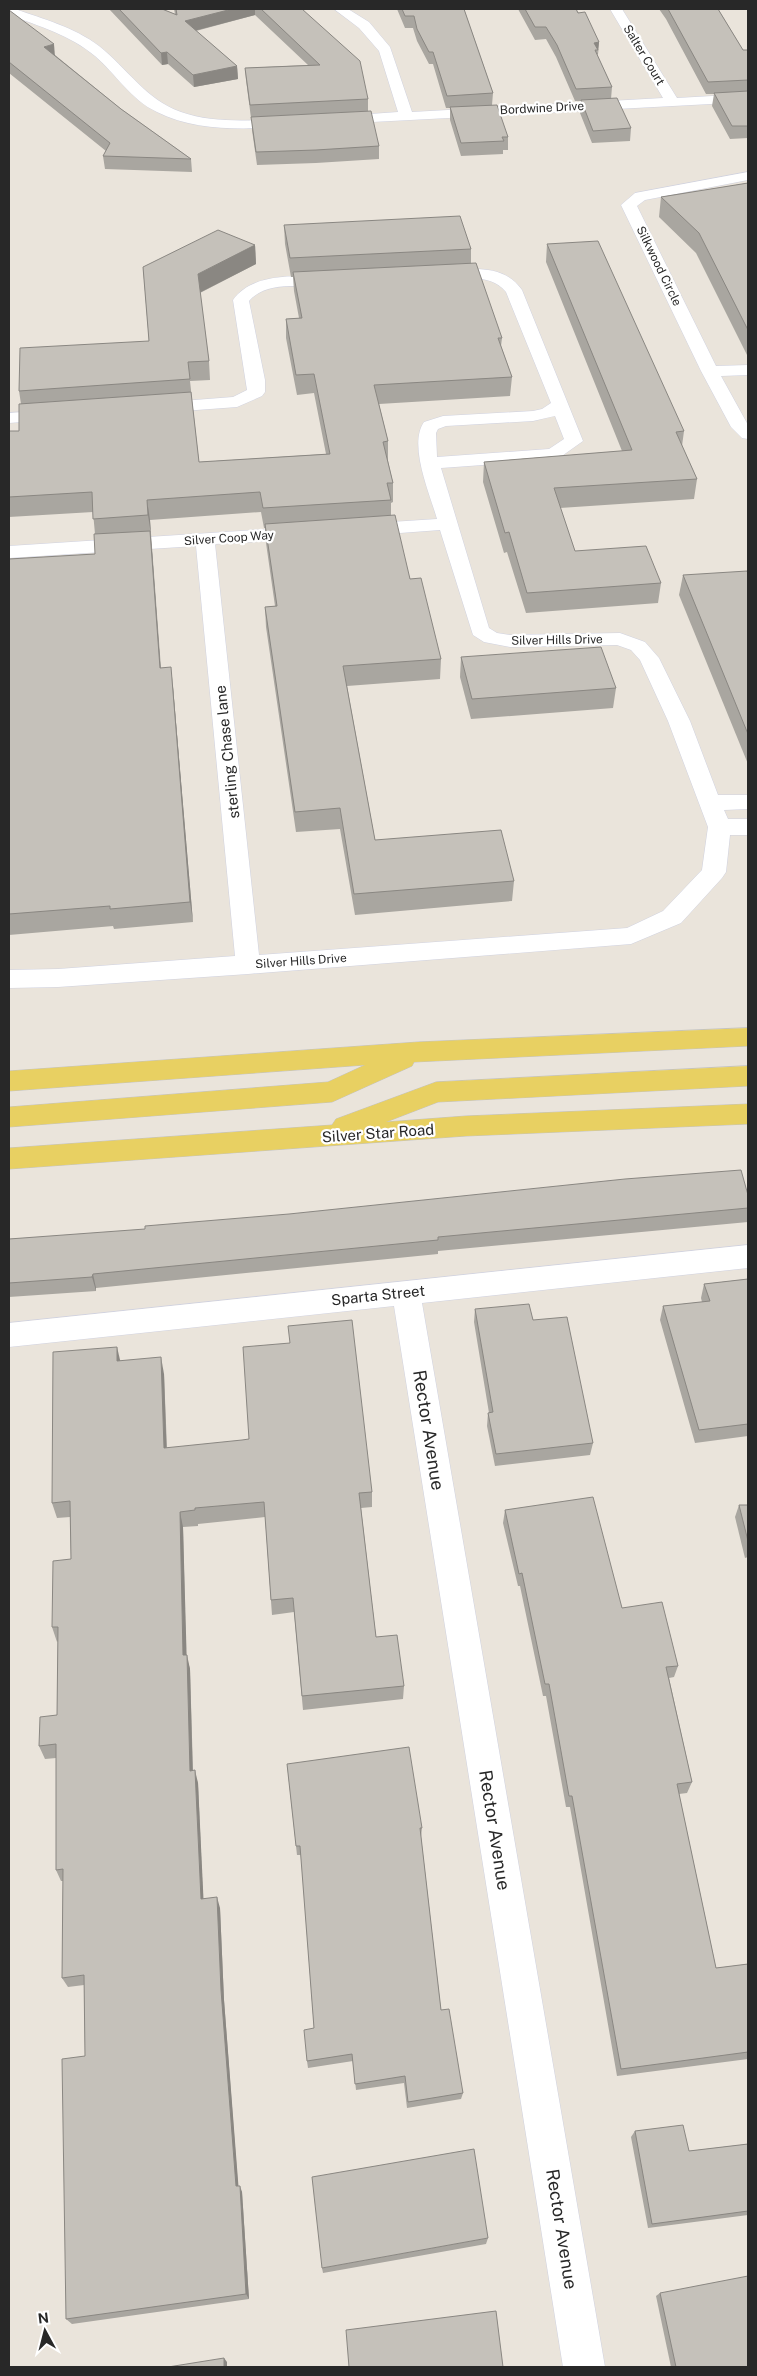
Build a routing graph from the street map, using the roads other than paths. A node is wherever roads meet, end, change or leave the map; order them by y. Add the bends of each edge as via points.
1 (340, 9) edge
2 (616, 9) edge
3 (9, 11) edge
4 (748, 98) edge
5 (672, 102) junction
6 (406, 116) junction
7 (748, 176) edge
8 (430, 277) edge
9 (351, 280) edge
10 (748, 370) edge
11 (710, 371) junction
12 (560, 405) junction
13 (138, 409) edge
14 (68, 414) edge
15 (9, 418) edge
16 (748, 434) edge
17 (430, 463) junction
18 (449, 524) junction
19 (342, 531) edge
20 (322, 532) edge
21 (205, 540) junction
22 (9, 552) edge
23 (748, 802) edge
24 (710, 803) junction
25 (718, 827) junction
26 (748, 827) edge
27 (248, 965) junction
28 (9, 979) edge
29 (748, 1037) edge
30 (418, 1052) junction
31 (748, 1076) edge
32 (9, 1081) edge
33 (748, 1114) edge
34 (9, 1117) edge
35 (318, 1137) junction
36 (9, 1159) edge
37 (748, 1256) edge
38 (406, 1292) junction
39 (9, 1335) edge
40 (584, 2367) edge

1 - 6 street via 364,25 385,50
2 - 5 street, Salter Court
3 - 6 street, Bordwine Drive via 84,41 146,100 206,123 256,124
4 - 5 street, Bordwine Drive
5 - 6 street, Bordwine Drive
7 - 11 street, Silkwood Circle via 640,196 630,205
8 - 12 street via 489,274 506,279 514,290
9 - 13 street via 268,285 254,288 244,295 241,300 256,392 237,402
10 - 11 street
11 - 16 street, Silkwood Circle via 740,427
12 - 17 street, Silver Hills Drive via 548,413 533,416 443,421 430,426 427,440
12 - 17 street via 574,441 553,454
14 - 15 street
17 - 18 street, Silver Hills Drive
18 - 19 street
18 - 24 street, Silver Hills Drive via 480,631 491,638 510,642 620,639 638,646 649,658 679,720
20 - 21 street, Silver Coop Way
21 - 22 street, Silver Coop Way
21 - 27 street, sterling Chase lane
23 - 24 street
24 - 25 street, Silver Hills Drive
25 - 26 street
25 - 27 street, Silver Hills Drive via 714,872 672,917 630,936
27 - 28 street, Silver Hills Drive
29 - 30 main road
30 - 32 main road
30 - 34 main road via 332,1092
31 - 35 main road via 436,1092
33 - 35 main road, Silver Star Road via 466,1126
35 - 36 main road, Silver Star Road
37 - 38 street, Sparta Street
38 - 39 street, Sparta Street
38 - 40 street, Rector Avenue

